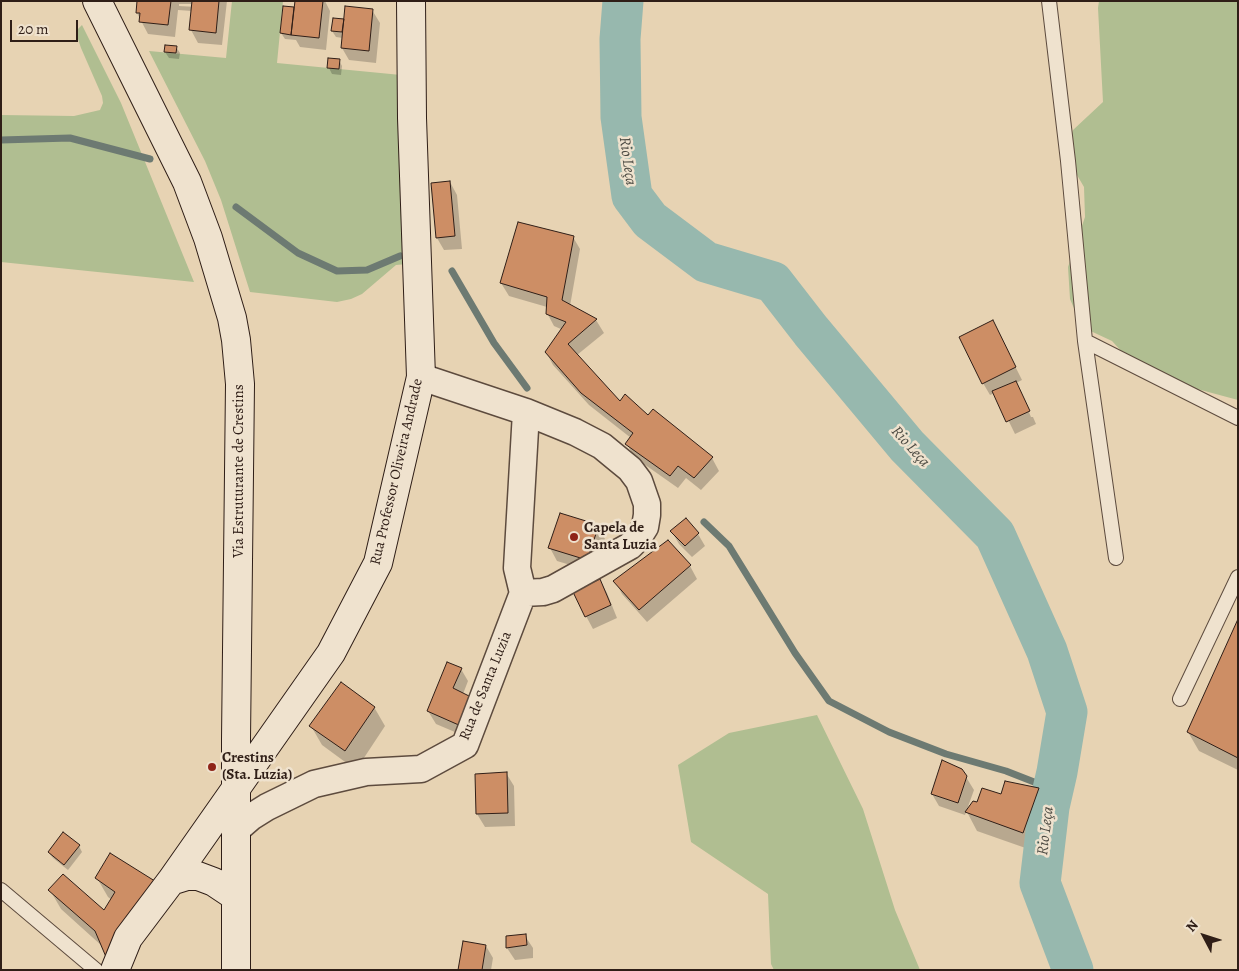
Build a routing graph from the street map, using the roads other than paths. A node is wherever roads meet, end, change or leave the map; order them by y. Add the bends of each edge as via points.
1 (97, 1) edge
2 (411, 1) edge
3 (1049, 1) edge
4 (1085, 341) junction
5 (421, 377) junction
6 (526, 412) junction
7 (1238, 418) edge
8 (1116, 558) dead end
9 (1238, 577) edge
10 (523, 593) junction
11 (1180, 699) dead end
12 (236, 789) junction
13 (236, 830) junction
14 (171, 881) junction
15 (1, 890) edge
16 (235, 896) junction
17 (96, 970) edge
18 (115, 970) edge
19 (236, 970) edge

1 - 12 street, Via Estruturante de Crestins via 187,182 211,247 236,340 240,372
2 - 5 street, Rua Professor Oliveira Andrade
3 - 4 lane
4 - 7 lane
4 - 8 lane
5 - 6 street
5 - 12 street, Rua Professor Oliveira Andrade via 378,563 331,654
6 - 10 street via 517,568
6 - 10 street via 602,446 630,469 639,481 648,504 645,527 630,546 554,589
9 - 11 lane
10 - 13 street, Rua de Santa Luzia via 465,745 420,769 366,772 314,784 266,807
12 - 13 street, Via Estruturante de Crestins
12 - 14 street, Rua Professor Oliveira Andrade
13 - 14 street, Rua Professor Oliveira Andrade
13 - 16 street, Via Estruturante de Crestins
14 - 16 street via 198,876
14 - 18 street, Rua Professor Oliveira Andrade via 128,938
15 - 17 lane
16 - 19 street, Via Estruturante de Crestins

